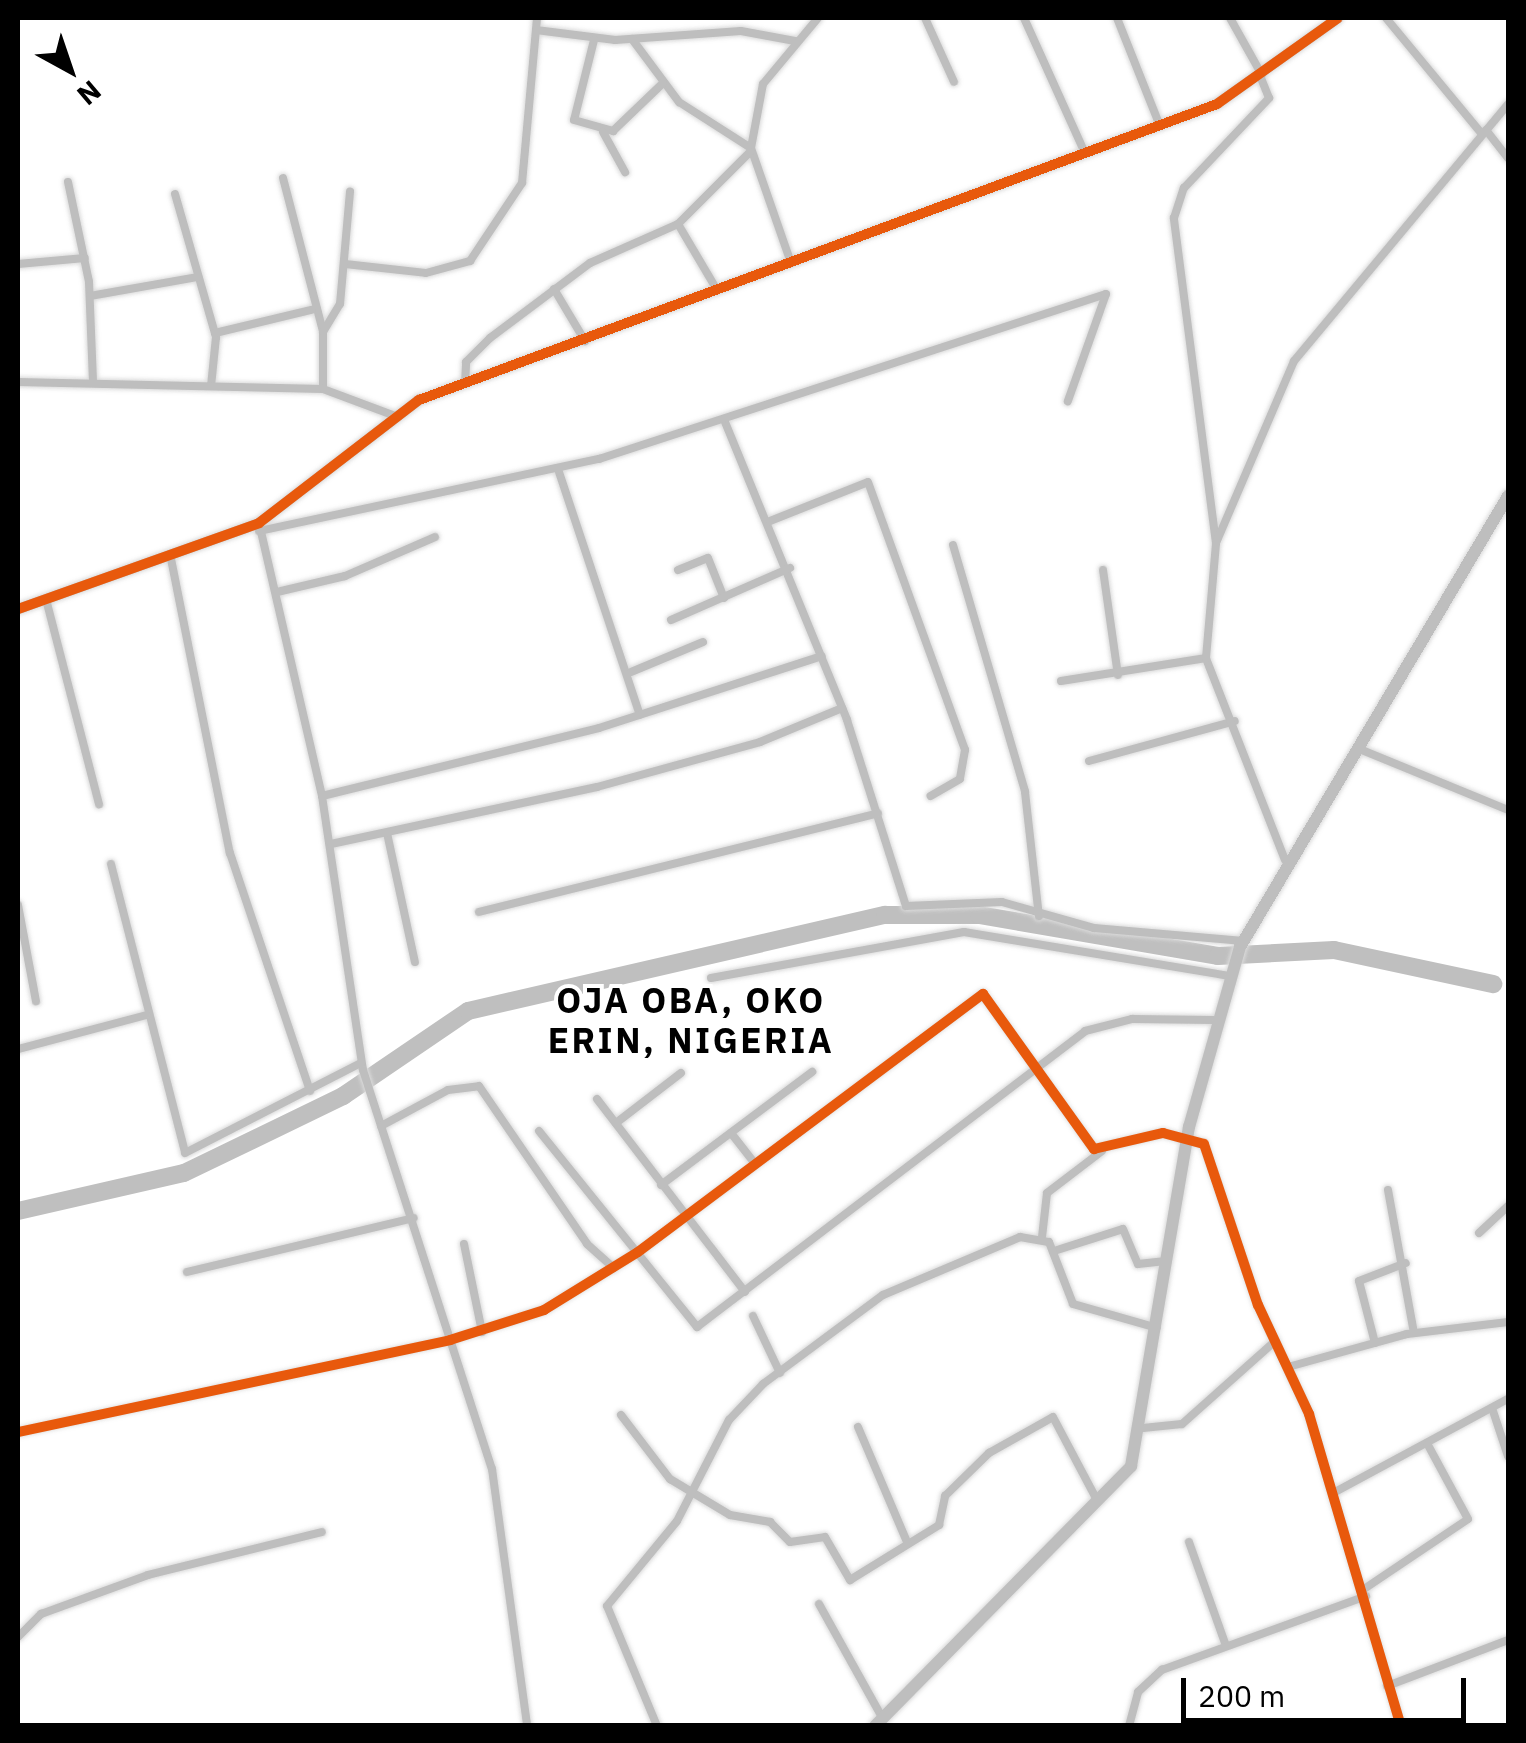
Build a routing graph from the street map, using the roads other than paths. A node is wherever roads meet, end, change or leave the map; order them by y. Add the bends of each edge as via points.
1 (537, 18) edge
2 (818, 18) edge
3 (925, 18) edge
4 (1024, 18) edge
5 (1117, 18) edge
6 (1230, 18) edge
7 (1338, 18) edge
8 (1386, 18) edge
9 (536, 30) junction
10 (632, 39) junction
11 (594, 40) junction
12 (795, 41) junction
13 (1262, 78) junction
14 (954, 82) dead end
15 (663, 84) junction
16 (1508, 104) edge
17 (1160, 126) junction
18 (603, 132) junction
19 (1484, 132) junction
20 (750, 150) junction
21 (1084, 151) junction
22 (1508, 158) edge
23 (625, 172) dead end
24 (283, 178) dead end
25 (68, 182) dead end
26 (350, 191) dead end
27 (175, 194) dead end
28 (678, 224) junction
29 (85, 258) junction
30 (791, 262) junction
31 (18, 264) edge
32 (345, 264) junction
33 (198, 277) junction
34 (554, 289) junction
35 (717, 290) junction
36 (90, 296) junction
37 (311, 310) junction
38 (323, 332) junction
39 (215, 333) junction
40 (585, 341) junction
41 (18, 382) edge
42 (92, 382) junction
43 (465, 384) junction
44 (211, 386) junction
45 (324, 389) junction
46 (1068, 401) dead end
47 (393, 415) junction
48 (724, 422) junction
49 (558, 469) junction
50 (1508, 496) edge
51 (770, 521) junction
52 (259, 527) junction
53 (435, 537) dead end
54 (1216, 543) junction
55 (953, 545) dead end
56 (171, 560) junction
57 (790, 568) junction
58 (678, 570) dead end
59 (1102, 570) dead end
60 (277, 592) junction
61 (724, 598) junction
62 (48, 602) junction
63 (18, 610) edge
64 (672, 620) dead end
65 (704, 642) dead end
66 (822, 656) junction
67 (1206, 658) junction
68 (631, 672) junction
69 (1118, 674) junction
70 (1061, 681) dead end
71 (842, 708) junction
72 (640, 714) junction
73 (1235, 721) junction
74 (1352, 746) junction
75 (1090, 762) dead end
76 (322, 796) junction
77 (931, 796) dead end
78 (99, 804) dead end
79 (1508, 810) edge
80 (878, 813) junction
81 (387, 833) junction
82 (331, 844) junction
83 (1285, 860) junction
84 (111, 864) dead end
85 (18, 905) edge
86 (479, 912) dead end
87 (1039, 916) junction
88 (1241, 944) junction
89 (415, 962) dead end
90 (1229, 976) junction
91 (712, 978) dead end
92 (36, 1001) dead end
93 (148, 1015) junction
94 (1214, 1020) junction
95 (18, 1048) edge
96 (362, 1066) junction
97 (1038, 1067) junction
98 (812, 1072) dead end
99 (680, 1073) dead end
100 (310, 1091) junction
101 (597, 1099) dead end
102 (616, 1123) junction
103 (382, 1126) junction
104 (539, 1131) dead end
105 (731, 1133) junction
106 (1187, 1139) junction
107 (1102, 1151) junction
108 (752, 1160) junction
109 (661, 1185) junction
110 (1388, 1190) dead end
111 (1508, 1206) edge
112 (684, 1216) junction
113 (414, 1218) junction
114 (1480, 1233) dead end
115 (1042, 1236) junction
116 (464, 1244) dead end
117 (1054, 1251) junction
118 (638, 1252) junction
119 (1166, 1262) junction
120 (1406, 1263) junction
121 (614, 1268) junction
122 (187, 1272) dead end
123 (745, 1292) junction
124 (753, 1316) dead end
125 (1508, 1322) edge
126 (1157, 1328) junction
127 (482, 1332) junction
128 (1414, 1333) junction
129 (450, 1340) junction
130 (1275, 1341) junction
131 (1375, 1343) junction
132 (1288, 1367) junction
133 (780, 1373) junction
134 (1508, 1399) edge
135 (1492, 1408) junction
136 (622, 1415) dead end
137 (858, 1427) dead end
138 (1144, 1428) junction
139 (18, 1432) edge
140 (1428, 1444) junction
141 (1508, 1456) edge
142 (690, 1492) junction
143 (1335, 1492) junction
144 (1098, 1504) junction
145 (322, 1532) dead end
146 (1189, 1542) dead end
147 (908, 1544) junction
148 (1364, 1592) junction
149 (819, 1604) dead end
150 (18, 1637) edge
151 (1508, 1640) edge
152 (1226, 1646) junction
153 (1388, 1686) junction
154 (878, 1722) edge
155 (1400, 1724) edge
156 (526, 1726) edge
157 (657, 1726) edge
158 (1129, 1726) edge
159 (1388, 1726) edge

1 - 9 street
2 - 12 street
3 - 14 street
4 - 21 street
5 - 17 street
6 - 13 street
7 - 13 street
8 - 19 street
9 - 11 street
9 - 32 street via 520,192 470,261 426,273
10 - 11 street
10 - 12 street via 680,30
10 - 15 street
11 - 18 street via 574,120
12 - 20 street via 758,96 763,117
13 - 17 street
13 - 54 street via 1269,98 1184,188 1174,218
15 - 18 street via 640,112
15 - 20 street
16 - 19 street
17 - 21 street
18 - 23 street
19 - 22 street
19 - 54 street via 1294,361
20 - 28 street
20 - 30 street
21 - 30 street
24 - 37 street
25 - 29 street
26 - 32 street
27 - 33 street
28 - 34 street via 614,249
28 - 35 street
29 - 31 street
29 - 36 street
30 - 35 street
32 - 38 street
33 - 36 street
33 - 39 street
34 - 40 street
34 - 43 street via 471,356
35 - 40 street
36 - 42 street
37 - 38 street
37 - 39 street
38 - 45 street
39 - 44 street
40 - 43 street
41 - 42 street
42 - 44 street
43 - 47 street
44 - 45 street
45 - 47 street
46 - 48 street via 1106,294
47 - 52 street via 317,487
48 - 49 street
48 - 51 street
49 - 52 street
49 - 68 street
50 - 74 main road
51 - 57 street
51 - 77 street via 868,482 965,750 960,779
52 - 56 street
52 - 60 street
53 - 60 street via 346,576
54 - 67 street
55 - 87 street via 1025,792
56 - 62 street
56 - 100 street via 230,853
57 - 61 street
57 - 66 street
58 - 61 street via 708,558
59 - 69 street
60 - 76 street
61 - 64 street
62 - 63 street
62 - 78 street
65 - 68 street
66 - 71 street
66 - 72 street
67 - 69 street
67 - 73 street
68 - 72 street
69 - 70 street
71 - 80 street
71 - 81 street via 742,748
72 - 76 street
73 - 75 street
73 - 83 street
74 - 79 street
74 - 83 main road
76 - 82 street
80 - 86 street
80 - 87 street via 891,880 906,906 1002,902
81 - 82 street
81 - 89 street
82 - 96 street
83 - 88 main road
84 - 93 street
85 - 92 street
87 - 88 street
88 - 90 main road
90 - 91 street via 964,932
90 - 94 main road
93 - 95 street
93 - 100 street via 185,1153
94 - 97 street via 1100,1027
94 - 106 main road
96 - 100 street
96 - 103 street
97 - 107 street
97 - 108 street via 983,994 975,995
97 - 123 street
98 - 105 street
99 - 102 street
101 - 102 street
102 - 109 street
103 - 113 street
103 - 121 street via 448,1090 479,1086 587,1244
104 - 118 street
105 - 108 street
105 - 109 street
106 - 107 street via 1162,1133
106 - 119 main road
106 - 130 street via 1204,1144 1215,1169
107 - 115 street via 1047,1193
108 - 112 street
109 - 112 street
110 - 120 street
111 - 114 street
112 - 118 street
112 - 123 street
113 - 122 street
113 - 129 street
115 - 117 street
115 - 133 street via 883,1295
116 - 127 street
117 - 119 street via 1123,1229 1138,1264
117 - 126 street via 1073,1304
118 - 121 street
118 - 123 street via 697,1327
119 - 126 main road
120 - 128 street
120 - 131 street via 1359,1281
121 - 127 street
124 - 133 street
125 - 128 street
126 - 138 main road
127 - 129 street
128 - 131 street
129 - 139 street
129 - 156 street via 492,1469
130 - 132 street
130 - 138 street via 1182,1424
131 - 132 street
132 - 143 street
133 - 142 street via 744,1400
134 - 135 street
135 - 140 street
135 - 141 street
136 - 142 street via 652,1462
137 - 147 street
138 - 144 main road via 1132,1466
140 - 143 street
140 - 148 street via 1468,1519
142 - 147 street via 730,1516 770,1522 790,1542 825,1537 850,1580
142 - 157 street via 607,1606
143 - 148 street
144 - 147 street via 1054,1417 988,1453 945,1496 940,1526
144 - 154 main road
145 - 150 street via 148,1574 41,1614
146 - 152 street
148 - 152 street
148 - 153 street
149 - 154 street
151 - 153 street
152 - 158 street via 1149,1680
153 - 155 street
155 - 159 street

